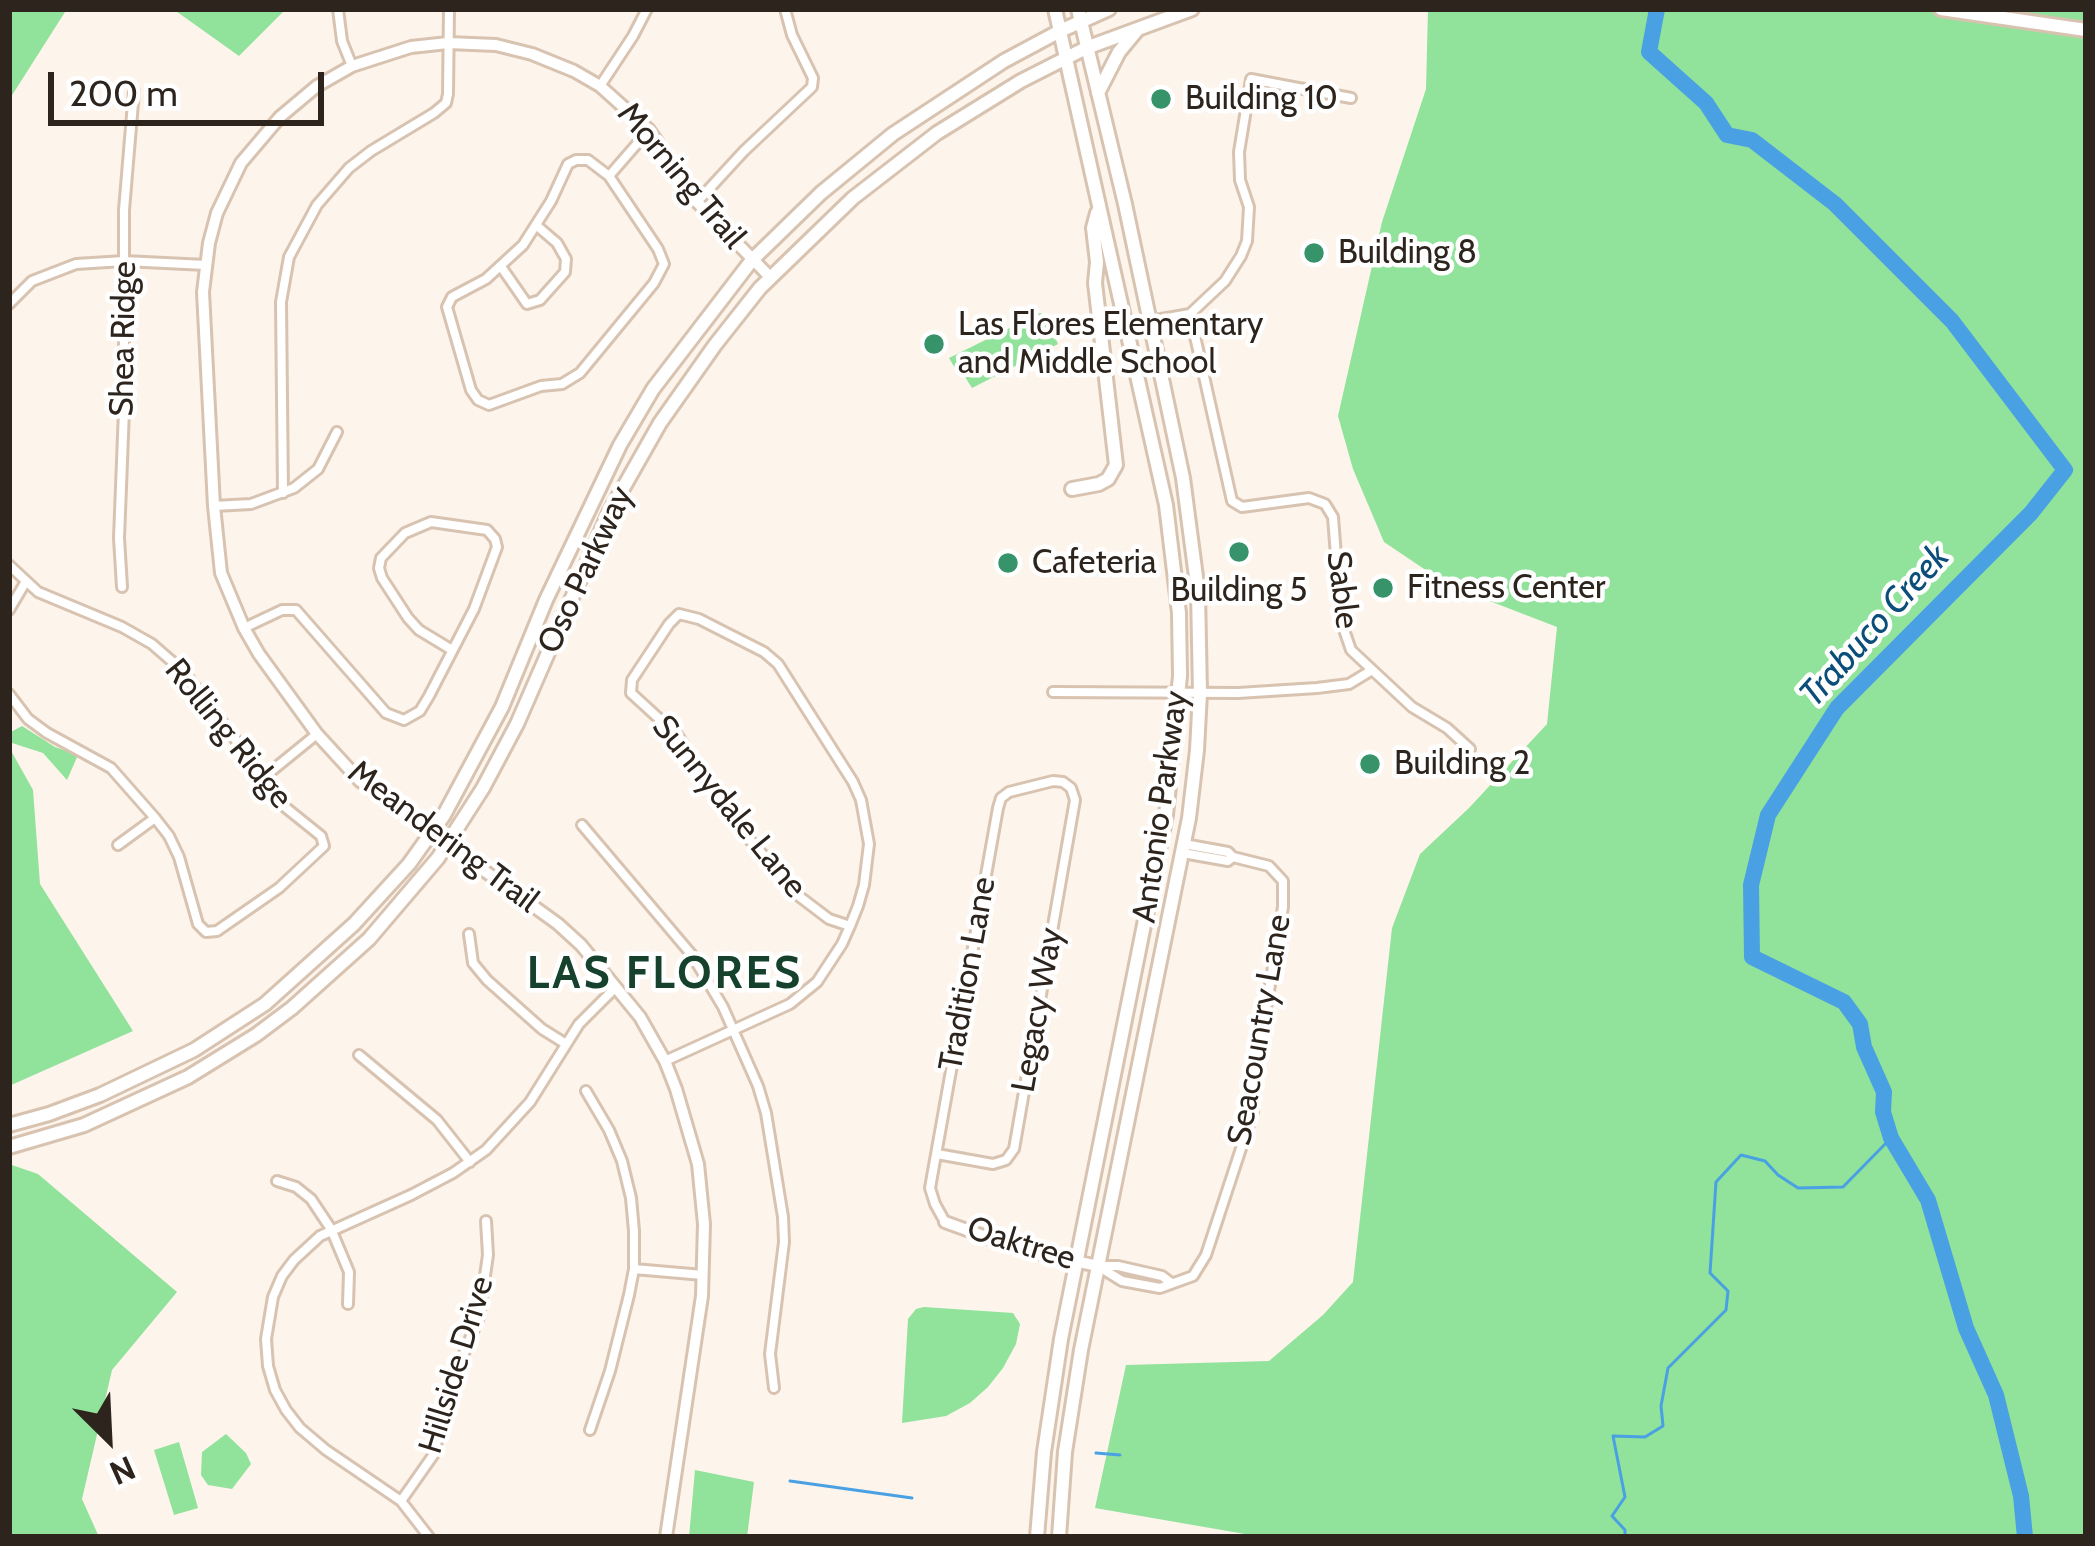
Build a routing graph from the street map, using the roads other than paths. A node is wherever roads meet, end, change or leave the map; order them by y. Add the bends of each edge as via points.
1 (338, 9) edge
2 (449, 9) edge
3 (647, 9) edge
4 (785, 9) edge
5 (1054, 9) edge
6 (1109, 9) edge
7 (1192, 9) edge
8 (1941, 9) edge
9 (1079, 15) edge
10 (1139, 26) junction
11 (2086, 30) edge
12 (1060, 31) junction
13 (448, 43) junction
14 (1086, 48) junction
15 (1064, 59) junction
16 (352, 66) junction
17 (600, 86) junction
18 (134, 91) dead end
19 (1098, 94) junction
20 (1352, 98) dead end
21 (650, 130) junction
22 (609, 176) junction
23 (697, 202) junction
24 (1099, 206) junction
25 (536, 225) junction
26 (752, 260) junction
27 (124, 261) junction
28 (206, 265) junction
29 (502, 267) junction
30 (770, 277) junction
31 (9, 304) edge
32 (1190, 314) junction
33 (1150, 321) junction
34 (337, 432) dead end
35 (1072, 489) dead end
36 (283, 493) junction
37 (214, 506) junction
38 (9, 565) edge
39 (26, 583) junction
40 (122, 587) dead end
41 (9, 610) edge
42 (244, 628) junction
43 (452, 650) junction
44 (1372, 670) junction
45 (1053, 692) dead end
46 (1180, 693) junction
47 (1200, 693) junction
48 (9, 694) edge
49 (317, 734) junction
50 (1470, 749) dead end
51 (264, 777) junction
52 (1071, 788) joint
53 (154, 818) junction
54 (582, 825) dead end
55 (432, 834) junction
56 (447, 844) junction
57 (118, 845) dead end
58 (1183, 849) junction
59 (850, 926) junction
60 (469, 934) dead end
61 (616, 986) junction
62 (734, 1030) junction
63 (566, 1044) junction
64 (359, 1055) dead end
65 (665, 1061) junction
66 (586, 1091) dead end
67 (9, 1125) edge
68 (9, 1147) edge
69 (937, 1154) junction
70 (470, 1162) junction
71 (277, 1181) dead end
72 (486, 1220) dead end
73 (945, 1222) joint
74 (331, 1229) junction
75 (1076, 1263) junction
76 (1099, 1266) junction
77 (634, 1269) junction
78 (703, 1275) junction
79 (348, 1304) dead end
80 (774, 1388) dead end
81 (590, 1430) dead end
82 (401, 1501) junction
83 (430, 1537) edge
84 (666, 1537) edge
85 (1037, 1537) edge
86 (1059, 1537) edge

1 - 16 street
2 - 13 street
3 - 17 street
4 - 23 street via 812,87
5 - 12 main road, Antonio Parkway
6 - 9 main road, Oso Parkway
7 - 10 main road, Oso Parkway
8 - 11 main road
9 - 12 main road, Oso Parkway
9 - 14 main road, Antonio Parkway
10 - 14 main road, Oso Parkway
10 - 19 main road
12 - 15 main road, Antonio Parkway
12 - 26 main road, Oso Parkway via 893,134
13 - 16 street, Morning Trail
13 - 17 street, Morning Trail via 532,54
13 - 36 street via 446,103 350,168 317,205 290,257 281,302
14 - 15 main road, Oso Parkway
14 - 19 main road, Antonio Parkway
15 - 24 main road, Antonio Parkway
15 - 30 main road, Oso Parkway via 898,160
16 - 28 street, Morning Trail via 298,100 241,163 217,212
17 - 21 street, Morning Trail
18 - 27 street, Shea Ridge
19 - 33 main road, Antonio Parkway
20 - 32 street via 1252,79 1239,152 1246,241 1225,281
21 - 22 street
21 - 23 street, Morning Trail
22 - 25 street via 588,160 568,164
22 - 29 street via 658,249 664,264 654,284 580,373 489,405 471,390 446,307
23 - 26 street, Morning Trail
24 - 35 main road via 1095,283 1116,465 1099,484
24 - 46 main road, Antonio Parkway via 1166,506
25 - 29 street
25 - 29 street via 557,243 565,272 527,304
26 - 30 street, Morning Trail
26 - 55 main road, Oso Parkway via 664,373 620,445 502,707
27 - 28 street
27 - 31 street via 56,270
27 - 40 street, Shea Ridge
28 - 37 street, Meandering Trail
30 - 56 main road, Oso Parkway via 634,468 517,724
32 - 33 street
32 - 44 street, Sable via 1232,501 1242,507 1309,498 1330,510 1343,635
33 - 47 main road, Antonio Parkway via 1192,534
34 - 36 street via 317,469
36 - 37 street
37 - 42 street, Meandering Trail via 220,573
38 - 39 street, Rolling Ridge
39 - 41 street
39 - 51 street, Rolling Ridge via 152,644 182,670
42 - 43 street via 296,610 386,713 404,720 420,711
42 - 49 street, Meandering Trail
43 - 43 street via 408,618 379,568 405,533 431,522 487,530 497,547
44 - 47 street, Sable via 1349,684
44 - 50 street, Sable
45 - 46 street, Sable
46 - 47 street, Sable
46 - 75 main road, Antonio Parkway via 1166,815
47 - 58 main road, Antonio Parkway
48 - 53 street via 47,733 111,768
49 - 51 street
49 - 55 street, Meandering Trail via 360,781
51 - 53 street, Rolling Ridge via 323,846 218,931 199,924 179,857
52 - 69 street, Tradition Lane via 1053,781 1001,798
52 - 69 street, Legacy Way via 1014,1149 993,1164
53 - 57 street
54 - 62 street via 692,955
55 - 56 street, Meandering Trail
55 - 67 main road, Oso Parkway via 330,948 265,1004 100,1095
56 - 61 street, Meandering Trail via 558,924
56 - 68 main road, Oso Parkway via 369,939 256,1035 117,1111
58 - 76 main road, Antonio Parkway
58 - 76 street, Seacountry Lane via 1269,866 1283,881 1253,1112 1193,1276 1160,1288
59 - 59 street, Sunnydale Lane via 800,897 735,823 678,736 631,693 632,680 680,614 778,664 853,782 869,844
59 - 62 street via 809,990
60 - 63 street via 473,962 487,980
61 - 63 street
61 - 65 street, Meandering Trail
62 - 65 street
62 - 80 street via 766,1113 783,1217
63 - 70 street via 530,1102
64 - 70 street via 436,1120
65 - 78 street, Meandering Trail via 698,1164
66 - 77 street via 622,1161
69 - 73 street, Tradition Lane via 930,1188
70 - 74 street
71 - 74 street via 311,1199
72 - 82 street, Hillside Drive via 479,1316 434,1454
73 - 75 street, Oaktree
74 - 79 street via 349,1272
74 - 82 street via 282,1276 266,1340 274,1390 300,1428
75 - 76 street, Oaktree
75 - 85 main road, Antonio Parkway
76 - 86 main road, Antonio Parkway
77 - 78 street
77 - 81 street
78 - 84 street, Meandering Trail
82 - 83 street

